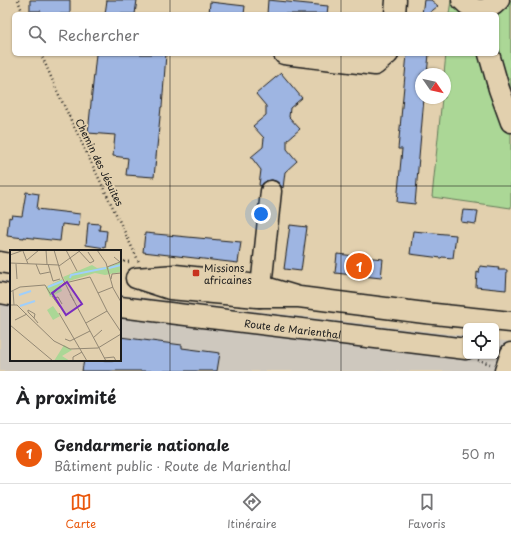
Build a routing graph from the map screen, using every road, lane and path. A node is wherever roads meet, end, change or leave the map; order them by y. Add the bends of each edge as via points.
1 (18, 0) edge
2 (396, 0) edge
3 (462, 0) edge
4 (499, 0) edge
5 (22, 12) edge
6 (395, 12) edge
7 (480, 12) edge
8 (42, 56) edge
9 (301, 56) edge
10 (386, 56) edge
11 (490, 56) edge
12 (511, 122) edge
13 (271, 192) dead end
14 (0, 262) edge
15 (10, 264) edge
16 (128, 277) edge
17 (261, 291) junction
18 (0, 294) edge
19 (10, 295) edge
20 (121, 307) edge
21 (511, 322) edge
22 (463, 353) edge
23 (511, 354) edge
24 (480, 359) edge
25 (499, 364) edge

1 - 5 path
2 - 6 street
3 - 7 street
4 - 7 street via 495,5
8 - 16 path, Chemin des Jésuites via 139,262
9 - 10 street via 375,65
11 - 12 street
13 - 17 street
14 - 15 street
16 - 17 street via 175,275 223,280
17 - 21 street
18 - 19 street
20 - 22 street, Route de Marienthal
23 - 25 street
24 - 25 path via 491,364

